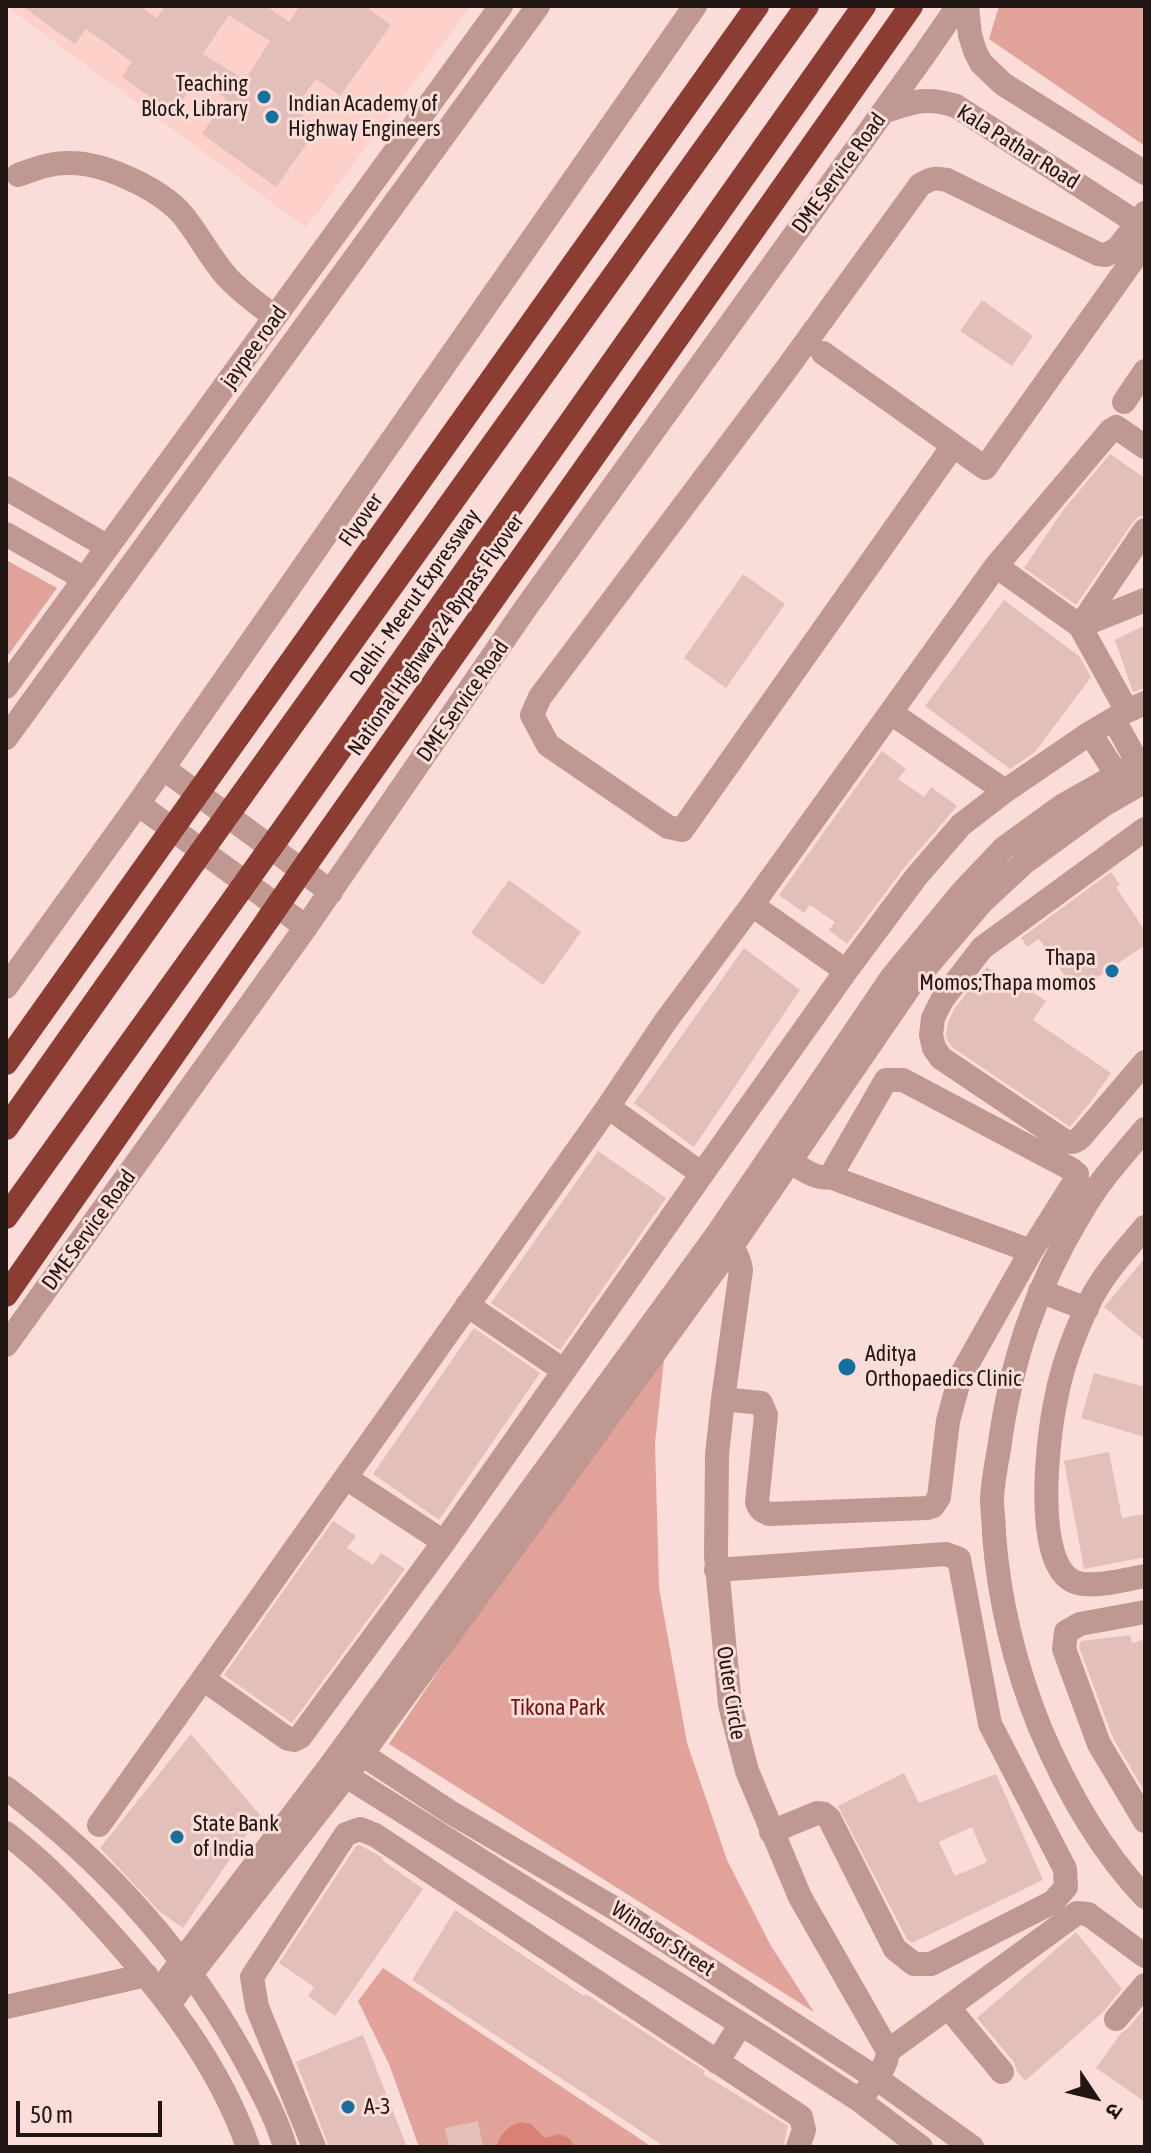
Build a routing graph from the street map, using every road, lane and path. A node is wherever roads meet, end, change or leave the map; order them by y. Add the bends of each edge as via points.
1 (538, 6) edge
2 (695, 6) edge
3 (757, 6) edge
4 (807, 6) edge
5 (864, 6) edge
6 (911, 6) edge
7 (958, 6) edge
8 (967, 6) edge
9 (498, 7) edge
10 (883, 112) junction
11 (418, 121) junction
12 (442, 138) junction
13 (1145, 173) edge
14 (18, 175) dead end
15 (1143, 227) edge
16 (275, 317) junction
17 (823, 353) dead end
18 (1145, 371) edge
19 (1124, 402) dead end
20 (953, 446) junction
21 (1145, 447) edge
22 (6, 488) edge
23 (1145, 530) edge
24 (6, 534) edge
25 (108, 547) junction
26 (996, 566) junction
27 (85, 579) junction
28 (1145, 600) edge
29 (1080, 626) junction
30 (6, 687) edge
31 (1129, 712) edge
32 (891, 713) junction
33 (1090, 733) junction
34 (6, 738) edge
35 (163, 768) junction
36 (1136, 774) edge
37 (1005, 791) junction
38 (138, 804) junction
39 (1145, 829) edge
40 (331, 892) junction
41 (752, 905) junction
42 (306, 927) junction
43 (846, 971) junction
44 (6, 987) edge
45 (1145, 1062) edge
46 (6, 1063) edge
47 (608, 1107) junction
48 (6, 1128) edge
49 (1145, 1129) edge
50 (789, 1161) junction
51 (702, 1174) junction
52 (830, 1177) junction
53 (6, 1217) edge
54 (1145, 1227) edge
55 (725, 1239) junction
56 (1031, 1251) junction
57 (1040, 1291) junction
58 (6, 1295) edge
59 (467, 1305) junction
60 (1087, 1309) junction
61 (6, 1345) edge
62 (563, 1370) junction
63 (723, 1399) junction
64 (346, 1478) junction
65 (444, 1542) junction
66 (716, 1570) junction
67 (1145, 1576) edge
68 (1145, 1612) edge
69 (203, 1679) junction
70 (1031, 1706) junction
71 (990, 1724) junction
72 (354, 1749) junction
73 (338, 1771) junction
74 (6, 1788) edge
75 (1144, 1818) edge
76 (99, 1825) dead end
77 (771, 1832) junction
78 (6, 1833) edge
79 (1145, 1897) edge
80 (1145, 1956) edge
81 (186, 1967) junction
82 (1145, 1985) edge
83 (158, 1990) junction
84 (6, 2007) edge
85 (948, 2007) junction
86 (1116, 2019) dead end
87 (741, 2024) junction
88 (888, 2051) junction
89 (717, 2062) junction
90 (1002, 2072) dead end
91 (876, 2078) junction
92 (859, 2100) junction
93 (248, 2147) edge
94 (285, 2147) edge
95 (314, 2147) edge
96 (798, 2147) edge
97 (921, 2147) edge
98 (972, 2147) edge

1 - 12 street
2 - 35 street
3 - 46 highway, Flyover, bridge
4 - 48 highway, Delhi - Meerut Expressway, bridge
5 - 53 highway, Delhi - Meerut Expressway, bridge
6 - 58 highway, National Highway 24 Bypass Flyover, bridge
7 - 10 street, DME Service Road
8 - 13 street, Kala Pathar Road via 975,51 1003,84
9 - 11 street, jaypee road
10 - 15 street, Kala Pathar Road via 938,100 956,106
10 - 40 street, DME Service Road via 525,609
11 - 12 street
11 - 16 street, jaypee road
12 - 34 street
14 - 16 street via 73,162 144,185 181,214 227,276
15 - 20 street via 985,468
15 - 20 street via 1118,248 1098,254 947,180 930,179 920,185 540,697 532,715 548,745 668,827 682,830
16 - 25 street, jaypee road
17 - 20 street
18 - 19 street
21 - 26 street via 1116,427 1111,430
22 - 25 street
23 - 29 street
24 - 27 street
25 - 27 street, jaypee road
26 - 29 street
26 - 32 street
27 - 30 street, jaypee road
28 - 29 street
29 - 31 street
31 - 33 street
31 - 36 street
32 - 37 street
32 - 41 street
33 - 36 street
33 - 37 street
35 - 38 street
35 - 40 street
36 - 50 street via 982,902 911,985
36 - 55 street via 1062,806 1004,848 964,890 892,977
37 - 43 street via 961,825
38 - 42 street
38 - 44 street
39 - 45 street via 982,948 942,1000 931,1035 941,1058 1069,1142 1081,1137
40 - 42 street, DME Service Road
41 - 43 street
41 - 47 street
42 - 61 street, DME Service Road
43 - 51 street
47 - 51 street
47 - 59 street
49 - 57 street via 1083,1209
50 - 52 street via 821,1178
50 - 55 street
51 - 62 street
52 - 56 street
52 - 56 street via 886,1080 903,1080 1077,1174
54 - 60 street via 1102,1280
55 - 63 street, Outer Circle via 740,1259 741,1270
55 - 72 street
56 - 63 street via 960,1377 948,1421 939,1497 933,1506 763,1512 757,1502 765,1407
57 - 60 street
57 - 70 street via 1017,1354 992,1498 997,1572
59 - 62 street
59 - 64 street
60 - 67 street via 1056,1398 1047,1456 1047,1520 1053,1551 1058,1567 1077,1583
62 - 65 street
63 - 66 street, Outer Circle
64 - 65 street
64 - 69 street
65 - 69 street via 300,1737 288,1739
66 - 71 street via 954,1556 961,1565
66 - 77 street, Outer Circle via 730,1705 747,1771
68 - 75 street via 1080,1624 1066,1632 1064,1649 1099,1744
69 - 76 street
70 - 71 street
70 - 79 street via 1081,1812
71 - 77 street via 1065,1869 1066,1887 1053,1902 931,1964 914,1964 895,1949 829,1818 817,1813
72 - 73 street
72 - 91 street, Windsor Street via 626,1915
73 - 81 street
73 - 87 street, Windsor Street
74 - 81 street via 103,1871
77 - 88 street, Outer Circle via 800,1897
78 - 83 street via 52,1871
80 - 85 street via 1093,1917 1077,1913
81 - 83 street
81 - 94 street via 228,2027
82 - 86 street
83 - 84 street
83 - 93 street via 205,2057
85 - 88 street
85 - 90 street
87 - 89 street
87 - 92 street, Windsor Street
88 - 91 street
89 - 95 street via 360,1829 346,1834 252,1977 257,2007
89 - 96 street via 801,2117 804,2130
91 - 92 street
91 - 98 street, Windsor Street
92 - 97 street, Windsor Street

